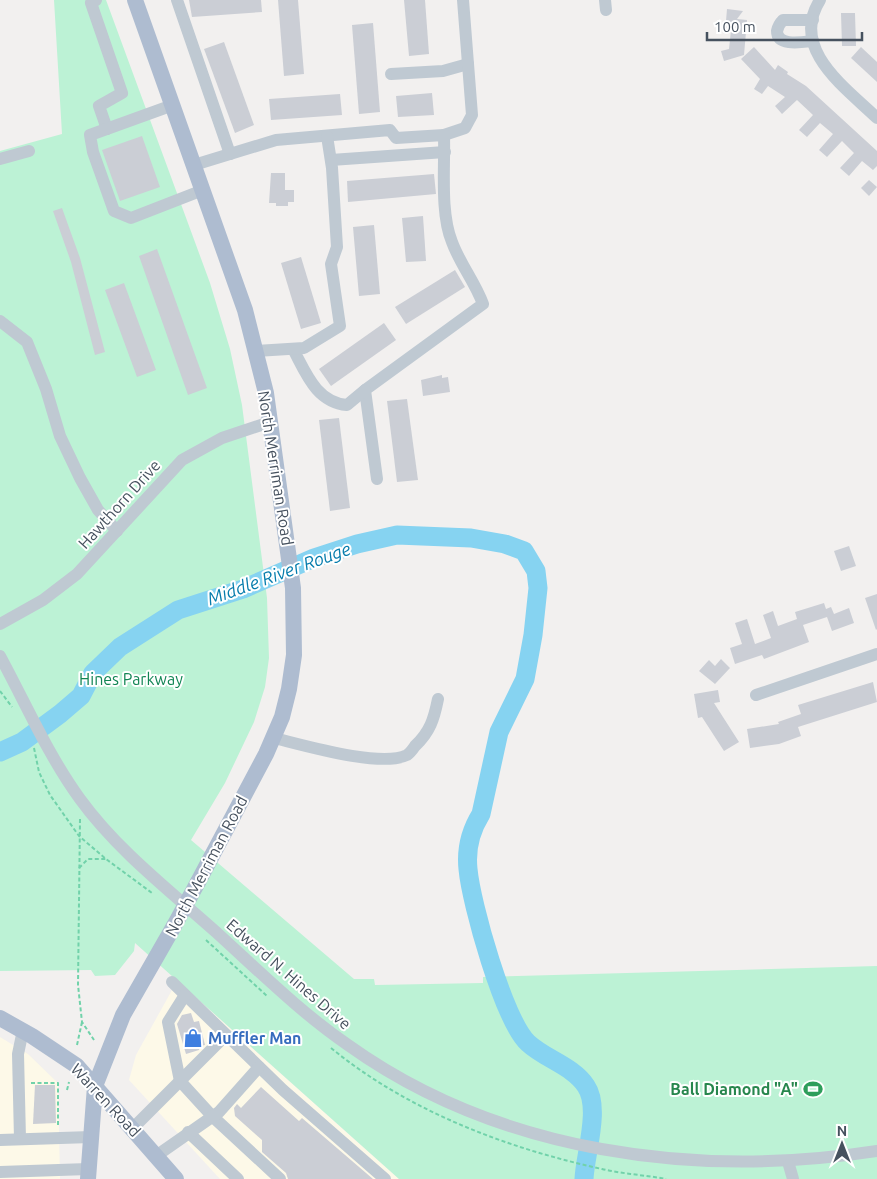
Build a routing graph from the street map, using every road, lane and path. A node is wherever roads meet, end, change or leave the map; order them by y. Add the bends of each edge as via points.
1 (135, 0) edge
2 (177, 0) edge
3 (463, 0) edge
4 (820, 0) edge
5 (93, 1) edge
6 (468, 64) junction
7 (391, 74) dead end
8 (173, 105) junction
9 (877, 118) edge
10 (107, 128) junction
11 (444, 135) junction
12 (327, 136) junction
13 (29, 151) dead end
14 (444, 152) junction
15 (230, 154) junction
16 (0, 159) edge
17 (331, 160) junction
18 (194, 165) junction
19 (203, 190) junction
20 (0, 321) edge
21 (293, 349) junction
22 (256, 351) junction
23 (365, 390) junction
24 (270, 422) junction
25 (377, 479) dead end
26 (118, 531) junction
27 (0, 624) edge
28 (877, 654) edge
29 (0, 656) edge
30 (0, 691) edge
31 (756, 695) dead end
32 (6, 696) dead end
33 (438, 699) dead end
34 (274, 738) junction
35 (82, 801) junction
36 (106, 859) dead end
37 (79, 869) junction
38 (172, 982) dead end
39 (185, 995) junction
40 (0, 1018) edge
41 (82, 1022) junction
42 (23, 1030) junction
43 (226, 1035) junction
44 (94, 1040) dead end
45 (77, 1045) dead end
46 (259, 1067) junction
47 (69, 1082) dead end
48 (180, 1082) junction
49 (18, 1084) junction
50 (95, 1086) junction
51 (67, 1090) dead end
52 (212, 1116) junction
53 (58, 1126) dead end
54 (133, 1128) junction
55 (188, 1132) junction
56 (91, 1137) junction
57 (20, 1139) junction
58 (0, 1140) edge
59 (877, 1151) edge
60 (156, 1156) junction
61 (562, 1160) dead end
62 (790, 1165) junction
63 (0, 1172) edge
64 (88, 1174) edge
65 (172, 1177) edge
66 (238, 1179) edge
67 (280, 1179) edge
68 (385, 1179) edge
69 (666, 1179) edge
70 (793, 1179) edge

1 - 8 main road, North Merriman Road
2 - 15 street
3 - 6 street
4 - 9 street via 813,31 824,66
5 - 10 street via 122,93 99,106
6 - 7 street via 443,71
6 - 11 street via 472,115 465,128
8 - 10 street
8 - 18 main road, North Merriman Road
10 - 19 street via 90,135 114,211 130,218
11 - 12 street via 396,138 390,130
11 - 14 street
12 - 15 street via 276,140
12 - 17 street
13 - 16 street
14 - 17 street
14 - 23 street via 447,224 452,242 483,304
15 - 18 street
17 - 21 street via 337,247 331,264 340,326 304,348
18 - 19 main road, North Merriman Road
19 - 22 main road, North Merriman Road
20 - 26 street via 27,342 46,388 60,436 80,478 98,510
21 - 22 street
21 - 23 street via 314,387 334,403 347,405
22 - 24 main road, North Merriman Road
23 - 25 street
24 - 26 street, Hawthorn Drive via 222,438 182,460
24 - 34 main road, North Merriman Road via 294,588 295,626 292,672
26 - 27 street, Hawthorn Drive via 77,574 43,600
28 - 31 street
29 - 35 street, Edward N. Hines Drive via 66,779
30 - 32 path
33 - 34 street via 433,724 407,755 356,758
34 - 50 main road, North Merriman Road, bridge via 123,1015
35 - 37 path
35 - 62 street, Edward N. Hines Drive via 118,844 284,994 348,1046 435,1098 564,1146 607,1156 693,1167
36 - 37 path via 88,859
37 - 41 path via 78,985
38 - 39 street
39 - 43 street
39 - 48 street via 168,1022
40 - 42 main road, Warren Road
41 - 44 path
41 - 45 path
42 - 49 street via 18,1054
42 - 50 main road, Warren Road via 77,1066
43 - 46 street
43 - 48 street
46 - 52 street
46 - 68 street
47 - 51 path
48 - 52 street
48 - 54 street
49 - 53 path via 58,1083
49 - 57 street
50 - 54 main road, Warren Road
50 - 56 main road, North Merriman Road
52 - 55 street
52 - 67 street
54 - 60 main road, Warren Road
55 - 60 street
55 - 66 street
56 - 57 street
56 - 64 main road, North Merriman Road
57 - 58 street
59 - 62 street, Edward N. Hines Drive
60 - 65 main road, Warren Road
61 - 69 path
62 - 70 street
63 - 64 street

